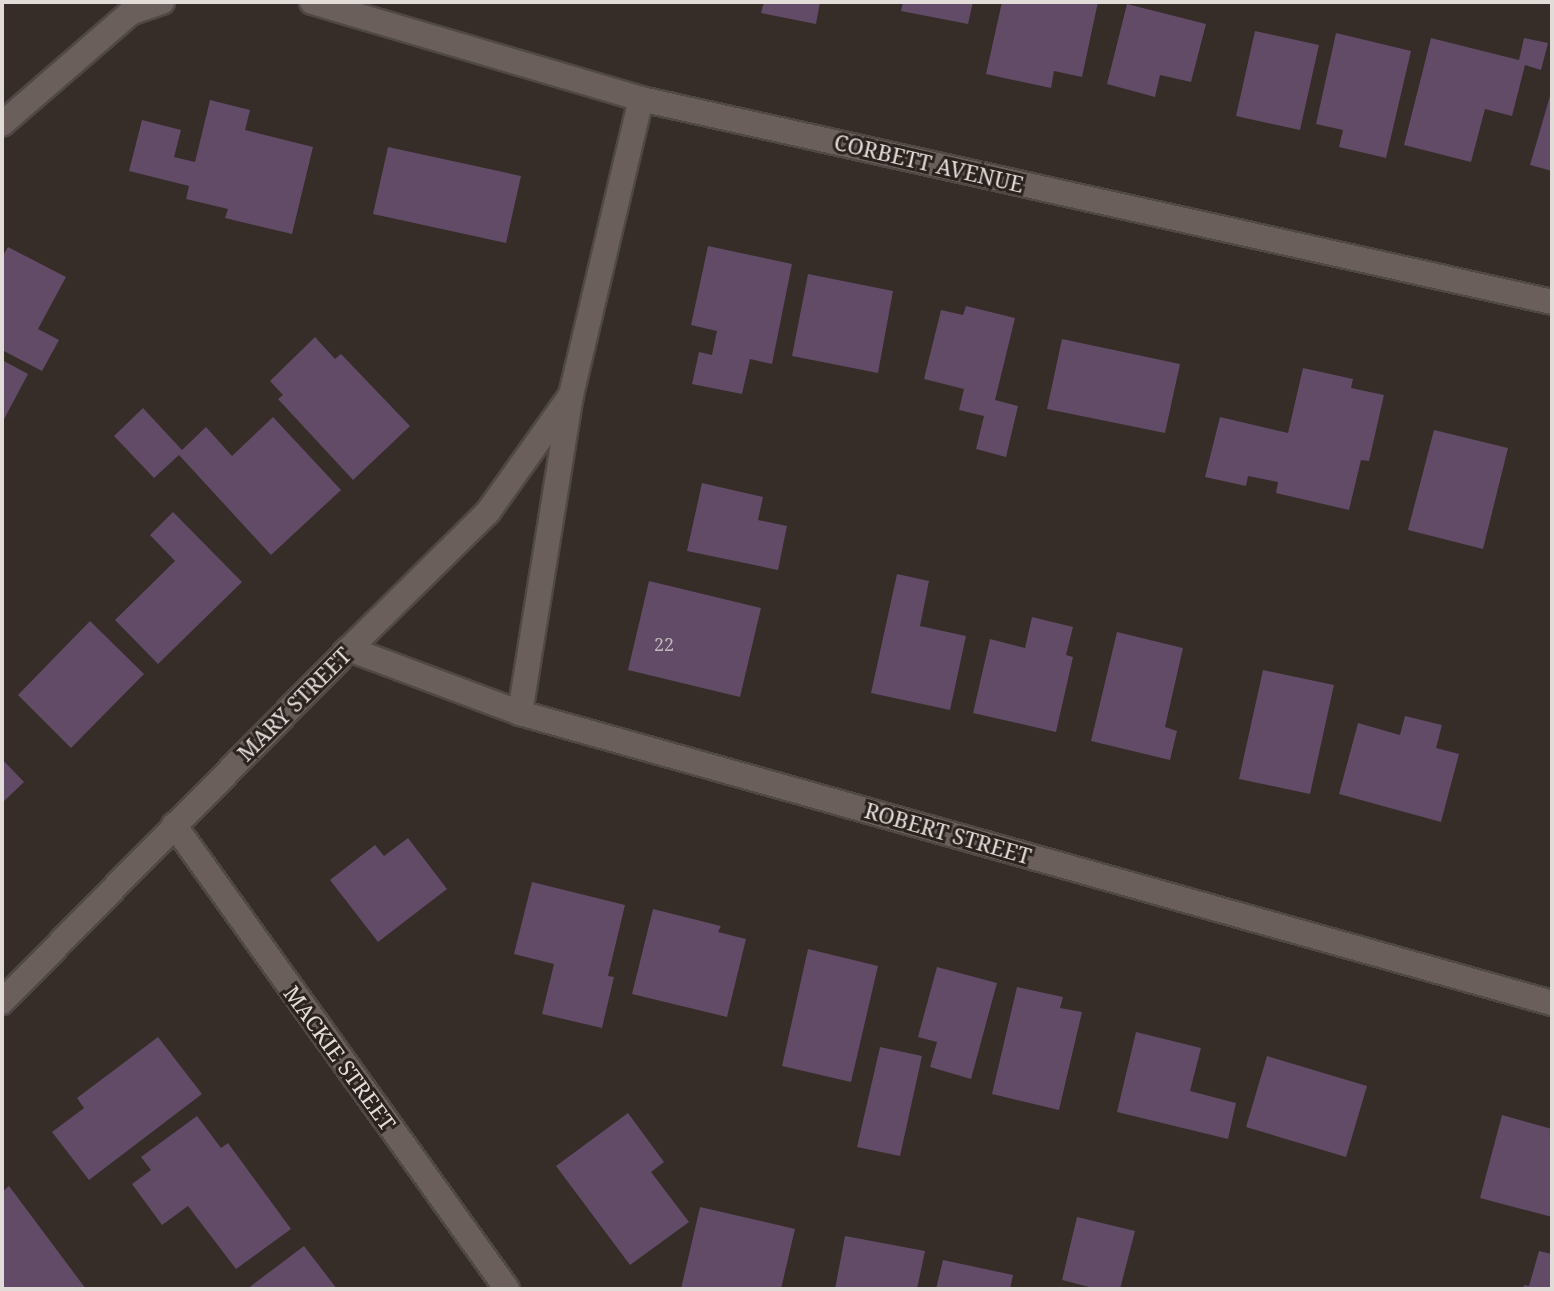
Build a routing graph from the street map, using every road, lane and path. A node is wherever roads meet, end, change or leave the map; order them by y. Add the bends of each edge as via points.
1 (162, 2) edge
2 (312, 2) edge
3 (641, 99) junction
4 (2, 124) edge
5 (1552, 302) edge
6 (571, 395) junction
7 (349, 649) junction
8 (520, 713) junction
9 (174, 825) junction
10 (2, 1002) edge
11 (1552, 1003) edge
12 (507, 1289) edge

1 - 4 street via 130,13
2 - 3 street, CORBETT AVENUE
3 - 5 street, CORBETT AVENUE
3 - 6 street, MARY STREET
6 - 7 street, MARY STREET via 488,512
6 - 8 street, MARY STREET
7 - 8 street, ROBERT STREET
7 - 9 street, MARY STREET
8 - 11 street, ROBERT STREET
9 - 10 street, MARY STREET
9 - 12 street, MACKIE STREET

